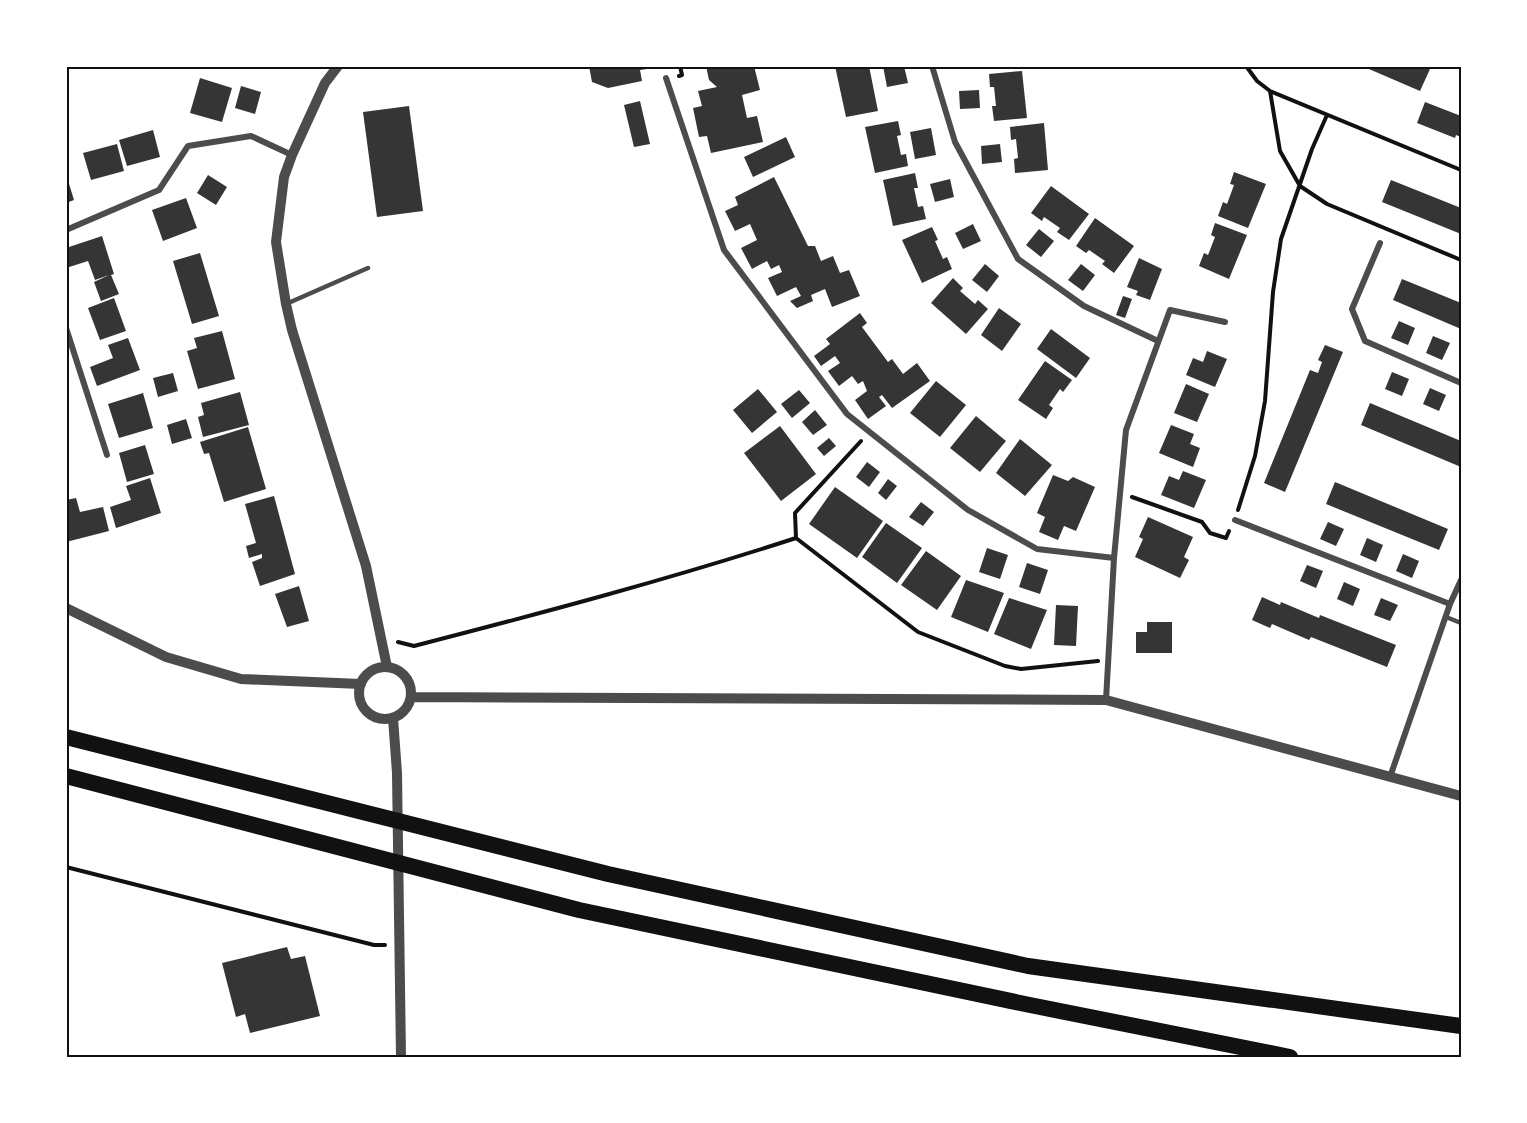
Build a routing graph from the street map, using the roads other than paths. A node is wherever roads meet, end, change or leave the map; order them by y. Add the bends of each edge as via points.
1 (338, 66) edge
2 (932, 66) edge
3 (666, 78) dead end
4 (292, 155) junction
5 (66, 230) edge
6 (1380, 243) dead end
7 (368, 268) dead end
8 (286, 304) junction
9 (1225, 322) dead end
10 (66, 328) edge
11 (1158, 341) junction
12 (1461, 383) edge
13 (107, 455) dead end
14 (1235, 520) road end
15 (1114, 558) junction
16 (1461, 580) edge
17 (1450, 604) junction
18 (66, 608) edge
19 (1446, 617) junction
20 (1461, 623) edge
21 (387, 667) junction
22 (361, 684) junction
23 (411, 697) junction
24 (1106, 700) junction
25 (393, 718) junction
26 (66, 737) edge
27 (66, 776) edge
28 (1390, 777) junction
29 (1461, 796) edge
30 (1461, 1026) edge
31 (401, 1057) edge
32 (1290, 1057) edge

1 - 4 street via 325,82
2 - 11 street via 955,142 1018,259 1084,306
3 - 15 street via 724,250 847,414 968,510 1037,549
4 - 5 street via 251,136 188,146 159,190
4 - 8 street via 284,177 276,242
6 - 12 street via 1352,309 1365,342
7 - 8 lane
8 - 21 street via 366,566
9 - 11 street via 1170,310
10 - 13 street
11 - 15 street via 1126,430
14 - 17 street
15 - 24 street
16 - 17 street
17 - 19 street
18 - 22 street via 166,657 241,679
19 - 20 lane
19 - 28 street
21 - 22 street via 374,669
21 - 23 street via 402,674 411,688
22 - 25 street via 363,708 377,718
23 - 24 street
23 - 25 street via 405,710
24 - 28 street
25 - 31 street
26 - 30 highway via 608,874 1028,966
27 - 32 highway via 579,910
28 - 29 street

